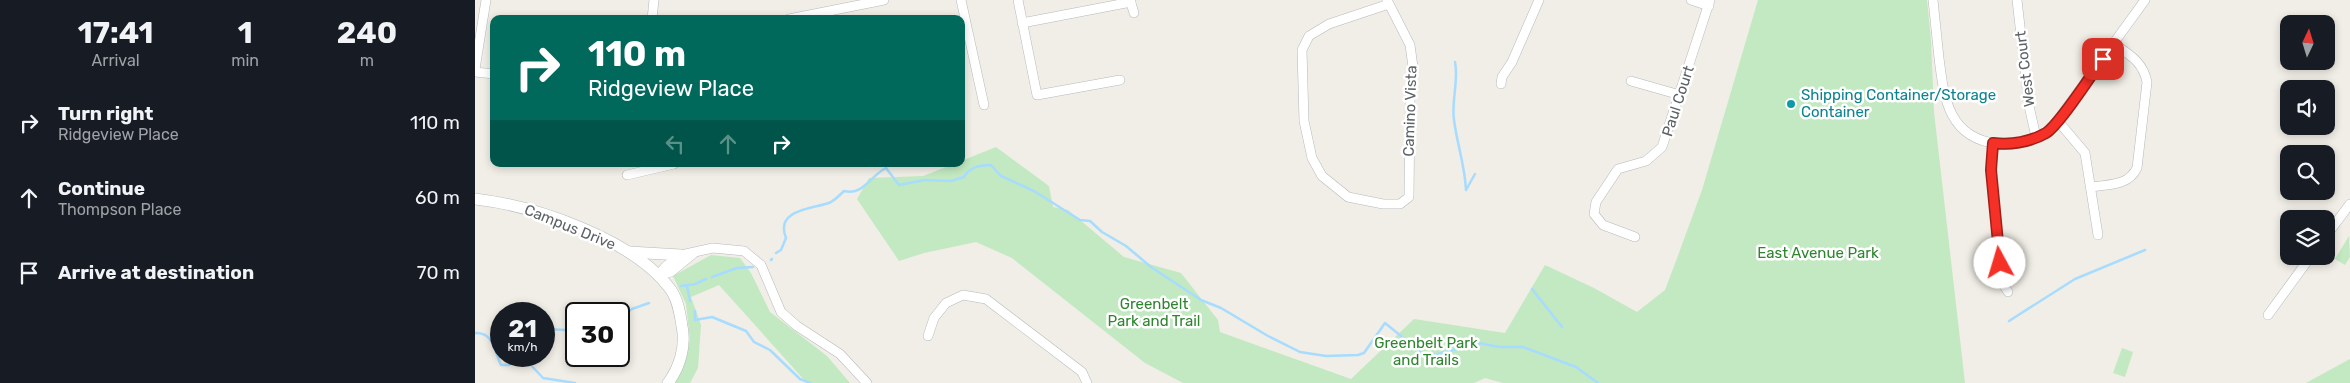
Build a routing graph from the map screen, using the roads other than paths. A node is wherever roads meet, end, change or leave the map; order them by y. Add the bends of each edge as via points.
1 (486, 0) edge
2 (654, 0) edge
3 (884, 0) edge
4 (961, 0) edge
5 (1018, 0) edge
6 (1539, 0) edge
7 (1691, 0) edge
8 (1933, 0) edge
9 (2017, 0) edge
10 (2145, 0) edge
11 (1131, 1) edge
12 (1388, 2) edge
13 (1710, 3) edge
14 (1134, 13) dead end
15 (652, 15) edge
16 (809, 15) edge
17 (964, 15) edge
18 (965, 18) edge
19 (1022, 23) junction
20 (2114, 44) junction
21 (475, 71) edge
22 (490, 73) edge
23 (1120, 80) dead end
24 (1631, 81) dead end
25 (1501, 84) dead end
26 (1680, 94) junction
27 (984, 105) dead end
28 (2058, 121) junction
29 (2036, 137) junction
30 (1993, 143) junction
31 (661, 167) edge
32 (627, 175) dead end
33 (2092, 187) junction
34 (475, 199) edge
35 (2350, 204) edge
36 (2335, 224) edge
37 (2097, 235) dead end
38 (1635, 237) dead end
39 (627, 252) junction
40 (687, 255) junction
41 (2304, 265) edge
42 (658, 276) junction
43 (2008, 292) dead end
44 (2268, 315) dead end
45 (928, 336) dead end
46 (668, 383) edge
47 (867, 383) edge
48 (1087, 383) edge

1 - 21 street
2 - 15 street
3 - 16 street
4 - 17 street
5 - 19 street
6 - 25 street
7 - 13 street
8 - 30 street via 1947,106 1956,122 1968,133
9 - 29 street, West Court via 2029,106
10 - 20 street
11 - 14 street
11 - 19 street
12 - 12 street, Camino Vista via 1329,24 1309,36 1302,50 1305,121 1312,158 1322,176 1348,197 1400,204 1409,197 1409,101 1413,68 1410,44
13 - 26 street, Paul Court
18 - 27 street
19 - 23 street via 1037,95
20 - 28 street
20 - 33 street via 2138,62 2147,82 2137,168 2125,182
21 - 22 street
24 - 26 street
26 - 38 street, Paul Court via 1662,146 1646,161 1618,169 1596,202 1594,214 1603,225
28 - 29 street via 2046,133
28 - 33 street via 2085,153
29 - 30 street via 2016,143
30 - 43 street via 1991,170 1999,254 2002,282
31 - 32 street
33 - 37 street
34 - 39 street, Campus Drive via 503,202 549,216
35 - 36 street
39 - 40 street
39 - 42 street, Campus Drive
40 - 42 street via 671,272
40 - 47 street via 713,248 744,251 761,265 781,312 840,354
41 - 44 street
42 - 46 street, Campus Drive via 671,291 683,330 679,365
45 - 48 street via 934,318 946,303 963,295 986,299 1082,372

